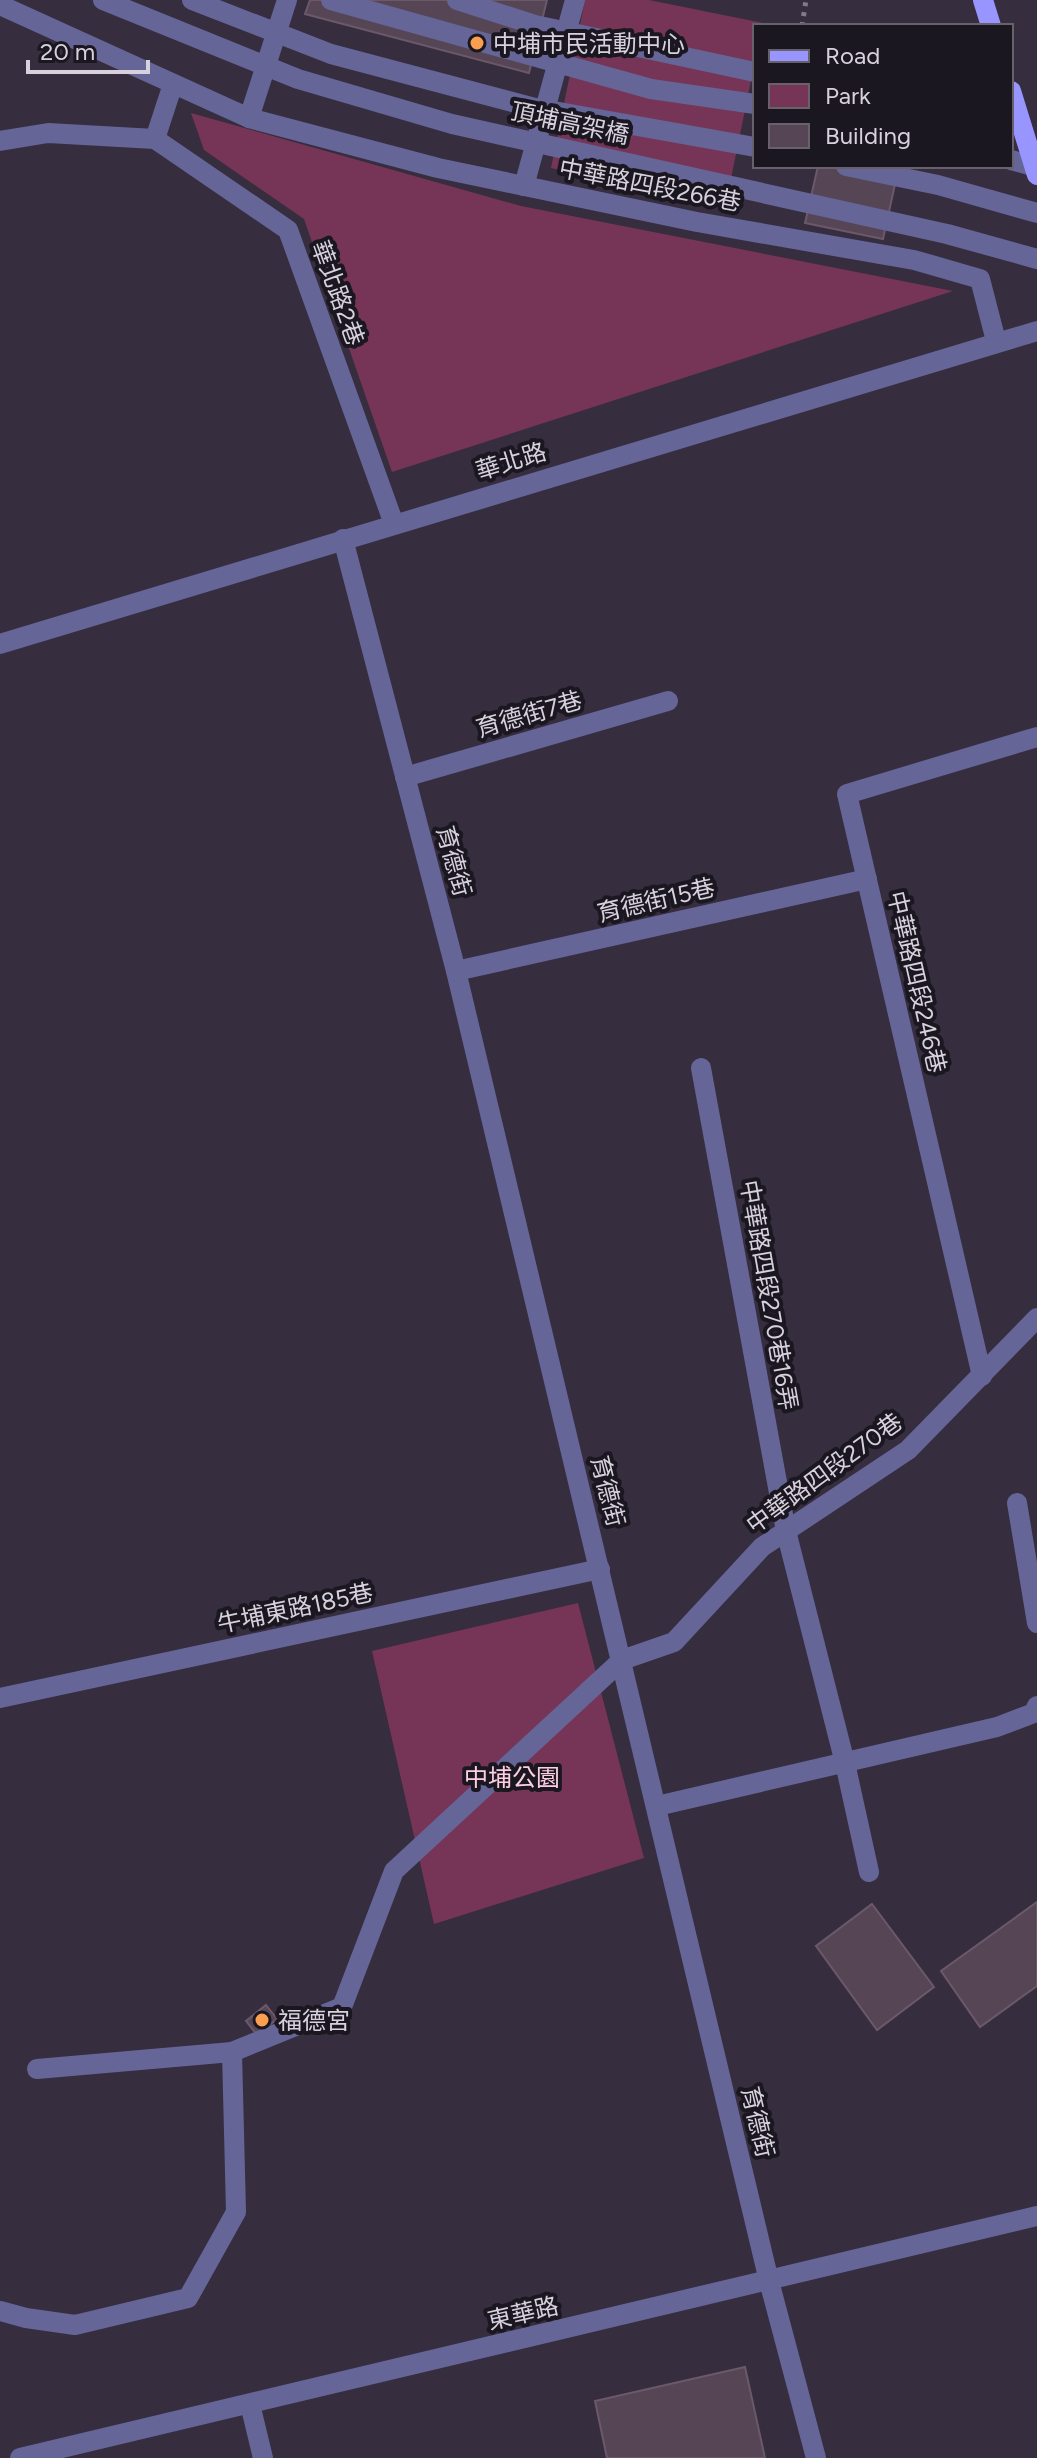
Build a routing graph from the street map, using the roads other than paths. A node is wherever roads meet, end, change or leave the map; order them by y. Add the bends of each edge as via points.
1 (103, 0) edge
2 (192, 0) edge
3 (287, 0) edge
4 (331, 0) edge
5 (457, 0) edge
6 (575, 0) edge
7 (983, 0) edge
8 (0, 5) edge
9 (990, 24) edge
10 (753, 72) edge
11 (173, 84) junction
12 (1013, 97) edge
13 (753, 104) edge
14 (249, 118) junction
15 (1013, 123) edge
16 (1037, 129) edge
17 (155, 139) junction
18 (0, 141) edge
19 (753, 147) edge
20 (1013, 161) edge
21 (1037, 167) edge
22 (856, 168) edge
23 (1037, 175) edge
24 (524, 186) junction
25 (1037, 213) edge
26 (1037, 259) edge
27 (1037, 331) edge
28 (996, 341) junction
29 (394, 524) junction
30 (343, 539) junction
31 (0, 644) edge
32 (668, 701) dead end
33 (1037, 737) edge
34 (405, 777) junction
35 (867, 879) junction
36 (456, 971) junction
37 (701, 1068) dead end
38 (1037, 1318) edge
39 (982, 1376) junction
40 (1017, 1503) dead end
41 (786, 1531) junction
42 (600, 1569) junction
43 (1037, 1623) edge
44 (622, 1660) junction
45 (0, 1698) edge
46 (1037, 1706) edge
47 (845, 1763) junction
48 (657, 1806) junction
49 (869, 1872) dead end
50 (232, 2052) junction
51 (37, 2069) dead end
52 (1037, 2216) edge
53 (769, 2281) junction
54 (0, 2311) edge
55 (250, 2404) junction
56 (20, 2458) edge
57 (263, 2458) edge
58 (816, 2458) edge

1 - 26 street, 頂埔高架橋 via 298,79 452,124 947,234
2 - 19 street, 頂埔高架橋 via 331,54 531,107
3 - 14 street
4 - 13 street via 651,89
5 - 10 street via 535,25
6 - 24 street
7 - 9 main road
8 - 11 street, 中華路四段266巷
11 - 14 street, 中華路四段266巷
11 - 17 street
12 - 23 main road
14 - 24 street, 中華路四段266巷
15 - 16 street
17 - 18 street via 48,133
17 - 29 street, 華北路2巷 via 288,230
20 - 21 street
22 - 25 street
24 - 28 street, 中華路四段266巷 via 914,260 980,279
27 - 28 street, 華北路
28 - 29 street, 華北路
29 - 30 street, 華北路
30 - 31 street, 華北路
30 - 34 street, 育德街
32 - 34 street, 育德街7巷
33 - 35 street, 中華路四段246巷 via 847,794
34 - 36 street, 育德街
35 - 36 street, 育德街15巷
35 - 39 street, 中華路四段246巷
36 - 42 street, 育德街
37 - 41 street, 中華路四段270巷16弄
38 - 39 street, 中華路四段270巷
39 - 41 street, 中華路四段270巷 via 908,1450
40 - 43 street
41 - 44 street, 中華路四段270巷 via 762,1547 674,1642
41 - 47 street, 中華路四段270巷16弄
42 - 44 street, 育德街
42 - 45 street, 牛埔東路185巷
44 - 48 street, 育德街
44 - 50 street, 中華路四段270巷 via 394,1871 342,2007
46 - 47 street via 1034,1713 997,1727
47 - 48 street
47 - 49 street, 中華路四段270巷16弄
48 - 53 street, 育德街
50 - 51 street, 中華路四段270巷
50 - 54 street via 236,2212 188,2298 75,2325
52 - 53 street, 東華路
53 - 55 street, 東華路
53 - 58 street, 育德街
55 - 56 street, 東華路
55 - 57 street

